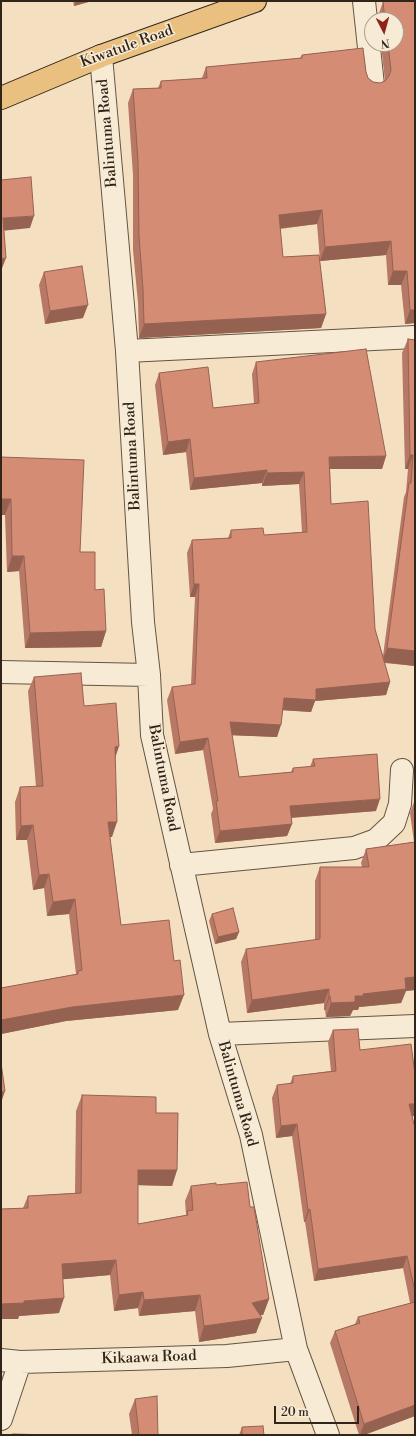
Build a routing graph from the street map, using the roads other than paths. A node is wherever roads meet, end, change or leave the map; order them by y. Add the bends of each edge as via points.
1 (255, 1) edge
2 (364, 1) edge
3 (101, 56) junction
4 (373, 85) edge
5 (1, 98) edge
6 (415, 338) edge
7 (127, 350) junction
8 (1, 672) edge
9 (149, 675) junction
10 (402, 770) dead end
11 (182, 865) junction
12 (415, 1026) edge
13 (220, 1034) junction
14 (296, 1349) junction
15 (11, 1361) edge
16 (1, 1419) edge
17 (328, 1435) edge

1 - 3 main road, Kiwatule Road
2 - 4 street
3 - 5 main road, Kiwatule Road
3 - 7 street, Balintuma Road
6 - 7 street
7 - 9 street, Balintuma Road via 143,622
8 - 9 street
9 - 11 street, Balintuma Road via 152,734
10 - 11 street via 400,804 394,823 376,840 354,848
11 - 13 street, Balintuma Road
12 - 13 street
13 - 14 street, Balintuma Road via 251,1135
14 - 15 street, Kikaawa Road via 227,1356
14 - 17 street, Balintuma Road
15 - 16 street

